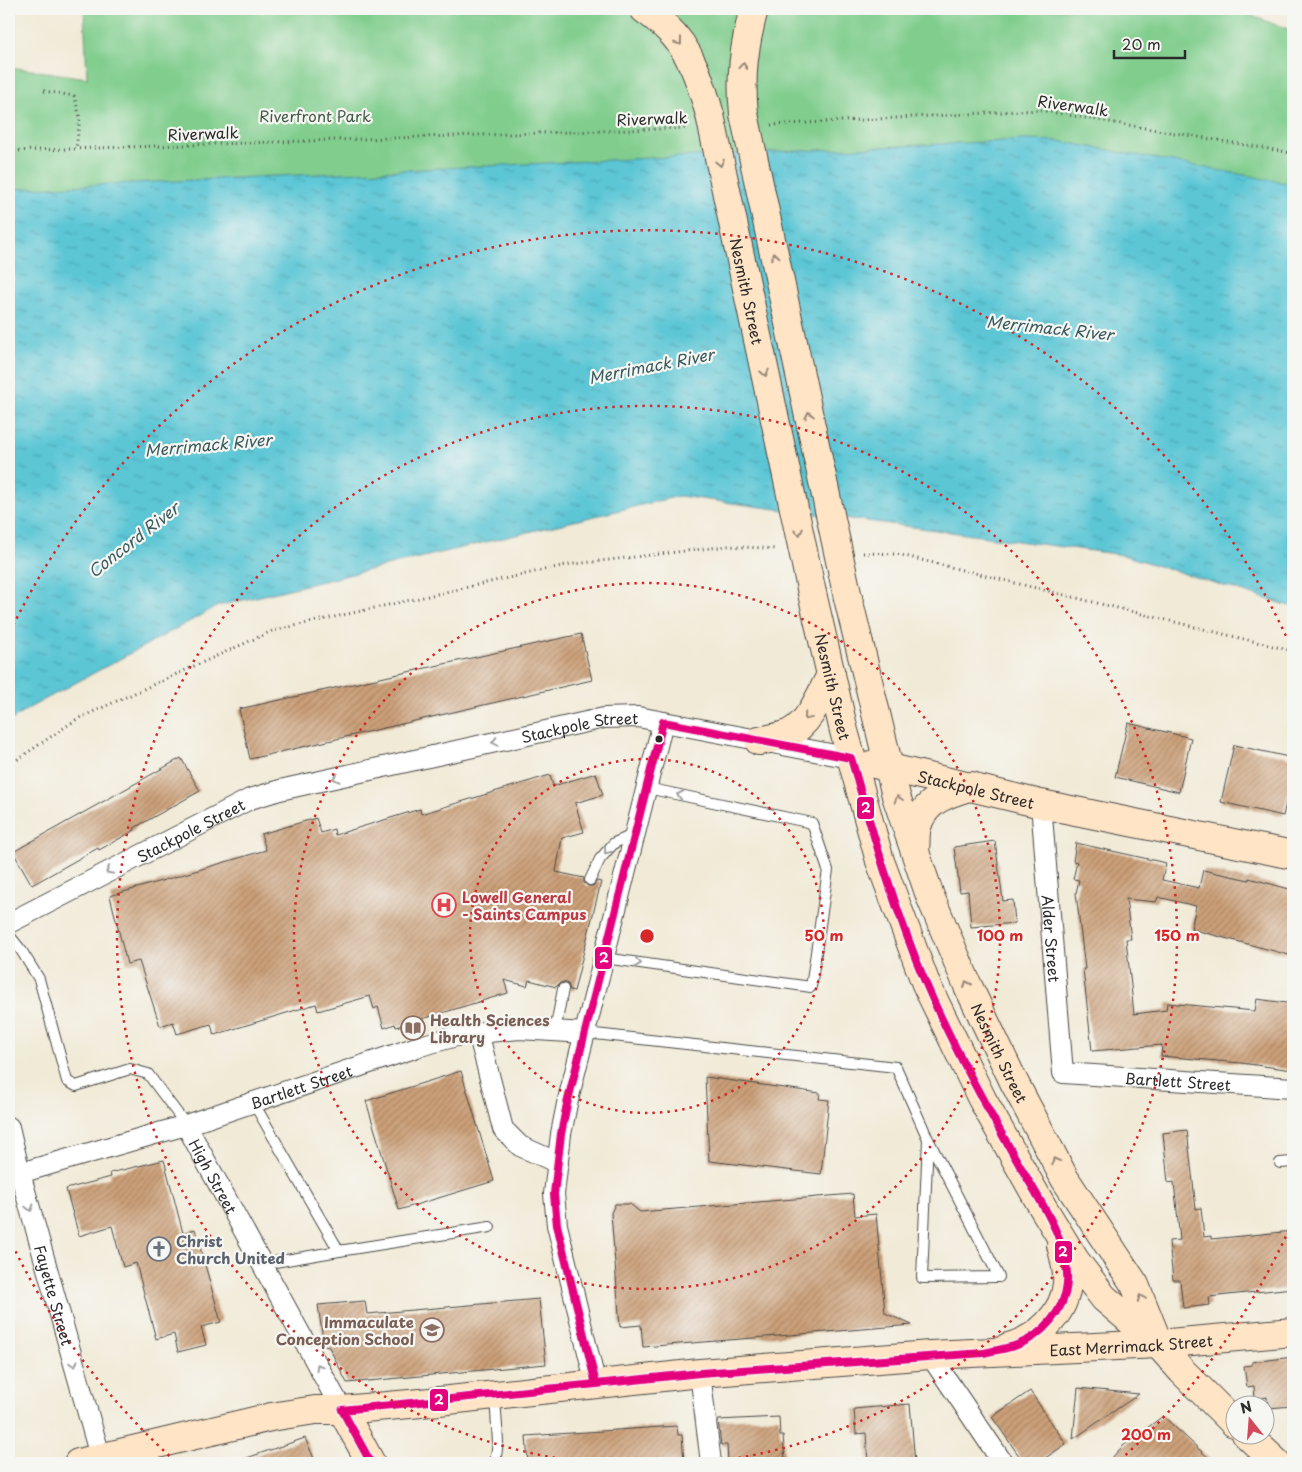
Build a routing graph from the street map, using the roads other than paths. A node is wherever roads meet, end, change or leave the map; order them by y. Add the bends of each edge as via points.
1 (644, 9) edge
2 (754, 9) edge
3 (831, 675) junction
4 (663, 722) junction
5 (759, 742) junction
6 (851, 758) junction
7 (890, 768) junction
8 (972, 786) junction
9 (646, 788) junction
10 (1041, 804) junction
11 (636, 833) junction
12 (915, 855) junction
13 (1293, 855) edge
14 (590, 880) dead end
15 (9, 922) edge
16 (9, 935) edge
17 (604, 958) junction
18 (563, 989) dead end
19 (555, 1031) junction
20 (478, 1032) junction
21 (586, 1033) junction
22 (1063, 1073) joint
23 (1293, 1088) edge
24 (253, 1102) junction
25 (186, 1125) junction
26 (9, 1127) edge
27 (928, 1139) junction
28 (1293, 1162) edge
29 (558, 1163) junction
30 (1280, 1163) dead end
31 (20, 1173) junction
32 (490, 1227) dead end
33 (1057, 1231) junction
34 (339, 1251) junction
35 (263, 1264) junction
36 (1293, 1332) edge
37 (1158, 1344) junction
38 (984, 1352) junction
39 (930, 1355) junction
40 (700, 1373) junction
41 (596, 1385) junction
42 (495, 1396) junction
43 (342, 1410) junction
44 (1224, 1413) edge
45 (1257, 1444) edge
46 (93, 1462) edge
47 (371, 1463) edge
48 (495, 1463) edge
49 (711, 1463) edge
50 (1003, 1463) edge
51 (1277, 1463) edge

1 -> 3 main road, Nesmith Street, bridge via 666,27 685,52 703,90 702,122
7 -> 2 main road, Nesmith Street, bridge via 848,598 754,120 741,89
3 -> 5 main road via 810,714 800,725 790,732
3 - 6 main road, Nesmith Street
4 - 5 street, Stackpole Street
4 - 9 street
4 -> 15 street, Stackpole Street via 604,718 280,790 222,812
5 - 6 street, Stackpole Street
6 - 7 main road, Stackpole Street
6 - 33 main road, Nesmith Street via 880,860 926,984 982,1099
7 - 8 main road, Stackpole Street
12 -> 7 main road, Nesmith Street
8 - 10 main road, Stackpole Street
8 - 12 main road via 946,794 930,805 917,828
9 - 11 street
17 -> 9 lane via 812,987 828,870 812,822
10 - 13 main road, Stackpole Street
10 - 22 street, Alder Street
11 -> 14 lane via 614,843 600,859
11 - 17 street
37 -> 12 main road, Nesmith Street via 1136,1285 1065,1179 1014,1082 968,986
16 - 25 lane via 39,979 67,1081 76,1086 130,1069 148,1074
17 - 21 street
18 - 19 lane
19 - 20 street, Bartlett Street
19 - 21 street, Bartlett Street
20 - 24 street, Bartlett Street via 420,1046
20 - 29 street via 503,1129 520,1146
21 - 27 lane via 896,1066
21 - 29 street via 561,1134
22 - 23 street, Bartlett Street
24 - 25 street, Bartlett Street
24 - 34 lane
25 - 31 street, Bartlett Street
25 - 35 street, High Street
26 - 31 street, Fayette Street
27 - 27 lane via 922,1278 999,1277 985,1251
28 - 30 lane
29 - 41 street via 554,1194 557,1225
31 -> 46 street, Fayette Street
32 - 34 lane
33 - 37 main road, Nesmith Street via 1104,1298
33 - 38 main road via 1067,1284 1061,1305 1050,1322 1035,1335 1018,1345
34 - 35 lane
43 -> 35 street, High Street
36 - 37 main road, East Merrimack Street
37 - 38 main road, East Merrimack Street
37 - 44 main road, Nesmith Street
38 - 39 main road, East Merrimack Street
39 - 40 main road, East Merrimack Street
39 - 50 street
40 - 41 main road, East Merrimack Street
40 - 49 street
41 - 42 main road, East Merrimack Street
42 - 43 main road, East Merrimack Street
42 - 48 lane via 498,1442
43 - 46 main road, East Merrimack Street via 315,1410 271,1417
43 - 47 main road, High Street
45 - 51 main road

